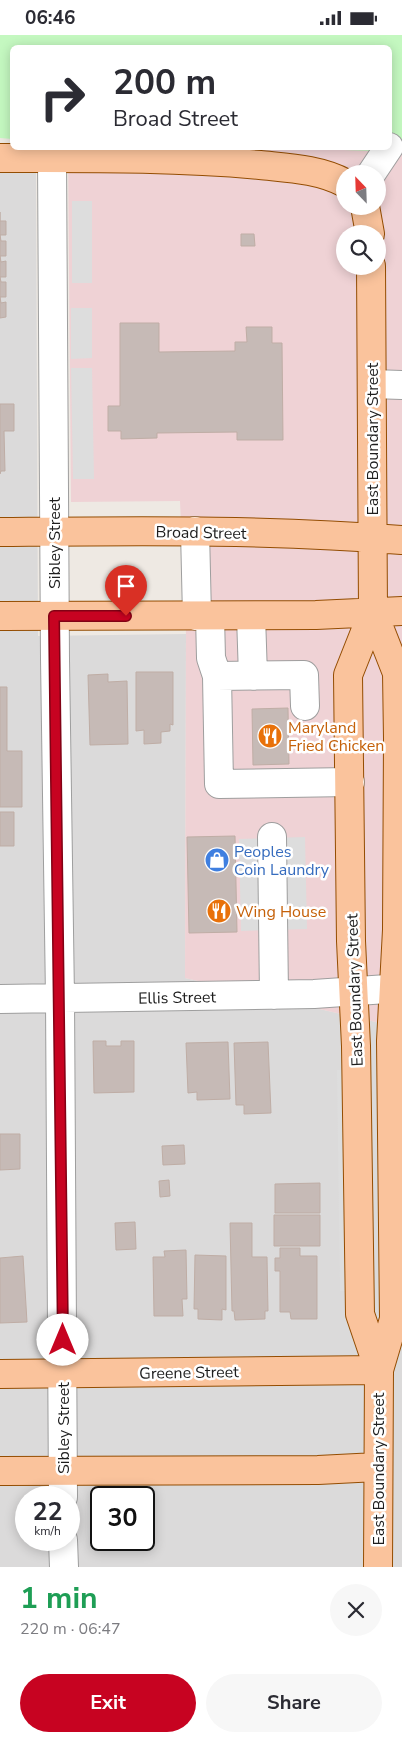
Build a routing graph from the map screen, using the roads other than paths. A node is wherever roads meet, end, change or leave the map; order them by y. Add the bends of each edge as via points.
1 (402, 133) edge
2 (392, 145) edge
3 (388, 150) edge
4 (0, 158) edge
5 (52, 158) junction
6 (377, 165) edge
7 (336, 179) edge
8 (371, 275) edge
9 (372, 384) junction
10 (402, 385) edge
11 (0, 531) edge
12 (54, 531) junction
13 (195, 531) junction
14 (372, 538) junction
15 (402, 540) edge
16 (402, 611) edge
17 (373, 613) junction
18 (251, 615) junction
19 (0, 616) edge
20 (54, 616) junction
21 (203, 616) junction
22 (253, 676) junction
23 (217, 677) junction
24 (305, 706) dead end
25 (400, 739) edge
26 (350, 781) junction
27 (272, 837) dead end
28 (398, 989) edge
29 (354, 991) junction
30 (274, 995) junction
31 (60, 998) junction
32 (0, 999) edge
33 (379, 1370) junction
34 (63, 1373) junction
35 (0, 1374) edge
36 (377, 1467) junction
37 (63, 1470) junction
38 (0, 1471) edge
39 (63, 1486) edge
40 (63, 1551) edge
41 (64, 1567) edge
42 (378, 1567) edge

1 - 2 street
3 - 6 street
4 - 5 main road
5 - 7 main road via 229,162 324,174
5 - 12 street, Sibley Street
8 - 9 main road, East Boundary Street
9 - 10 street
9 - 14 main road, East Boundary Street
11 - 12 main road, Broad Street
12 - 13 main road, Broad Street
12 - 20 street, Sibley Street
13 - 14 main road, Broad Street
13 - 21 street
14 - 15 main road, Broad Street
14 - 17 main road, East Boundary Street
16 - 17 main road
17 - 18 main road
17 - 25 main road, East Boundary Street via 397,673
17 - 26 main road, East Boundary Street via 348,675
18 - 21 main road
18 - 22 street
19 - 20 main road
20 - 21 main road
20 - 31 street, Sibley Street
21 - 23 street
22 - 23 street
22 - 24 street via 304,675
23 - 26 street via 219,784
25 - 28 main road, East Boundary Street
26 - 29 main road, East Boundary Street
27 - 30 street
28 - 29 street, Ellis Street
28 - 33 main road, East Boundary Street via 391,1041 394,1319
29 - 30 street, Ellis Street
29 - 33 main road, East Boundary Street via 360,1314
30 - 31 street, Ellis Street
31 - 32 street, Ellis Street
31 - 34 street, Sibley Street
33 - 34 main road, Greene Street
33 - 36 main road, East Boundary Street
34 - 35 main road, Greene Street
34 - 37 street, Sibley Street
36 - 37 main road
36 - 42 main road, East Boundary Street
37 - 38 main road
37 - 39 street, Sibley Street
40 - 41 street

